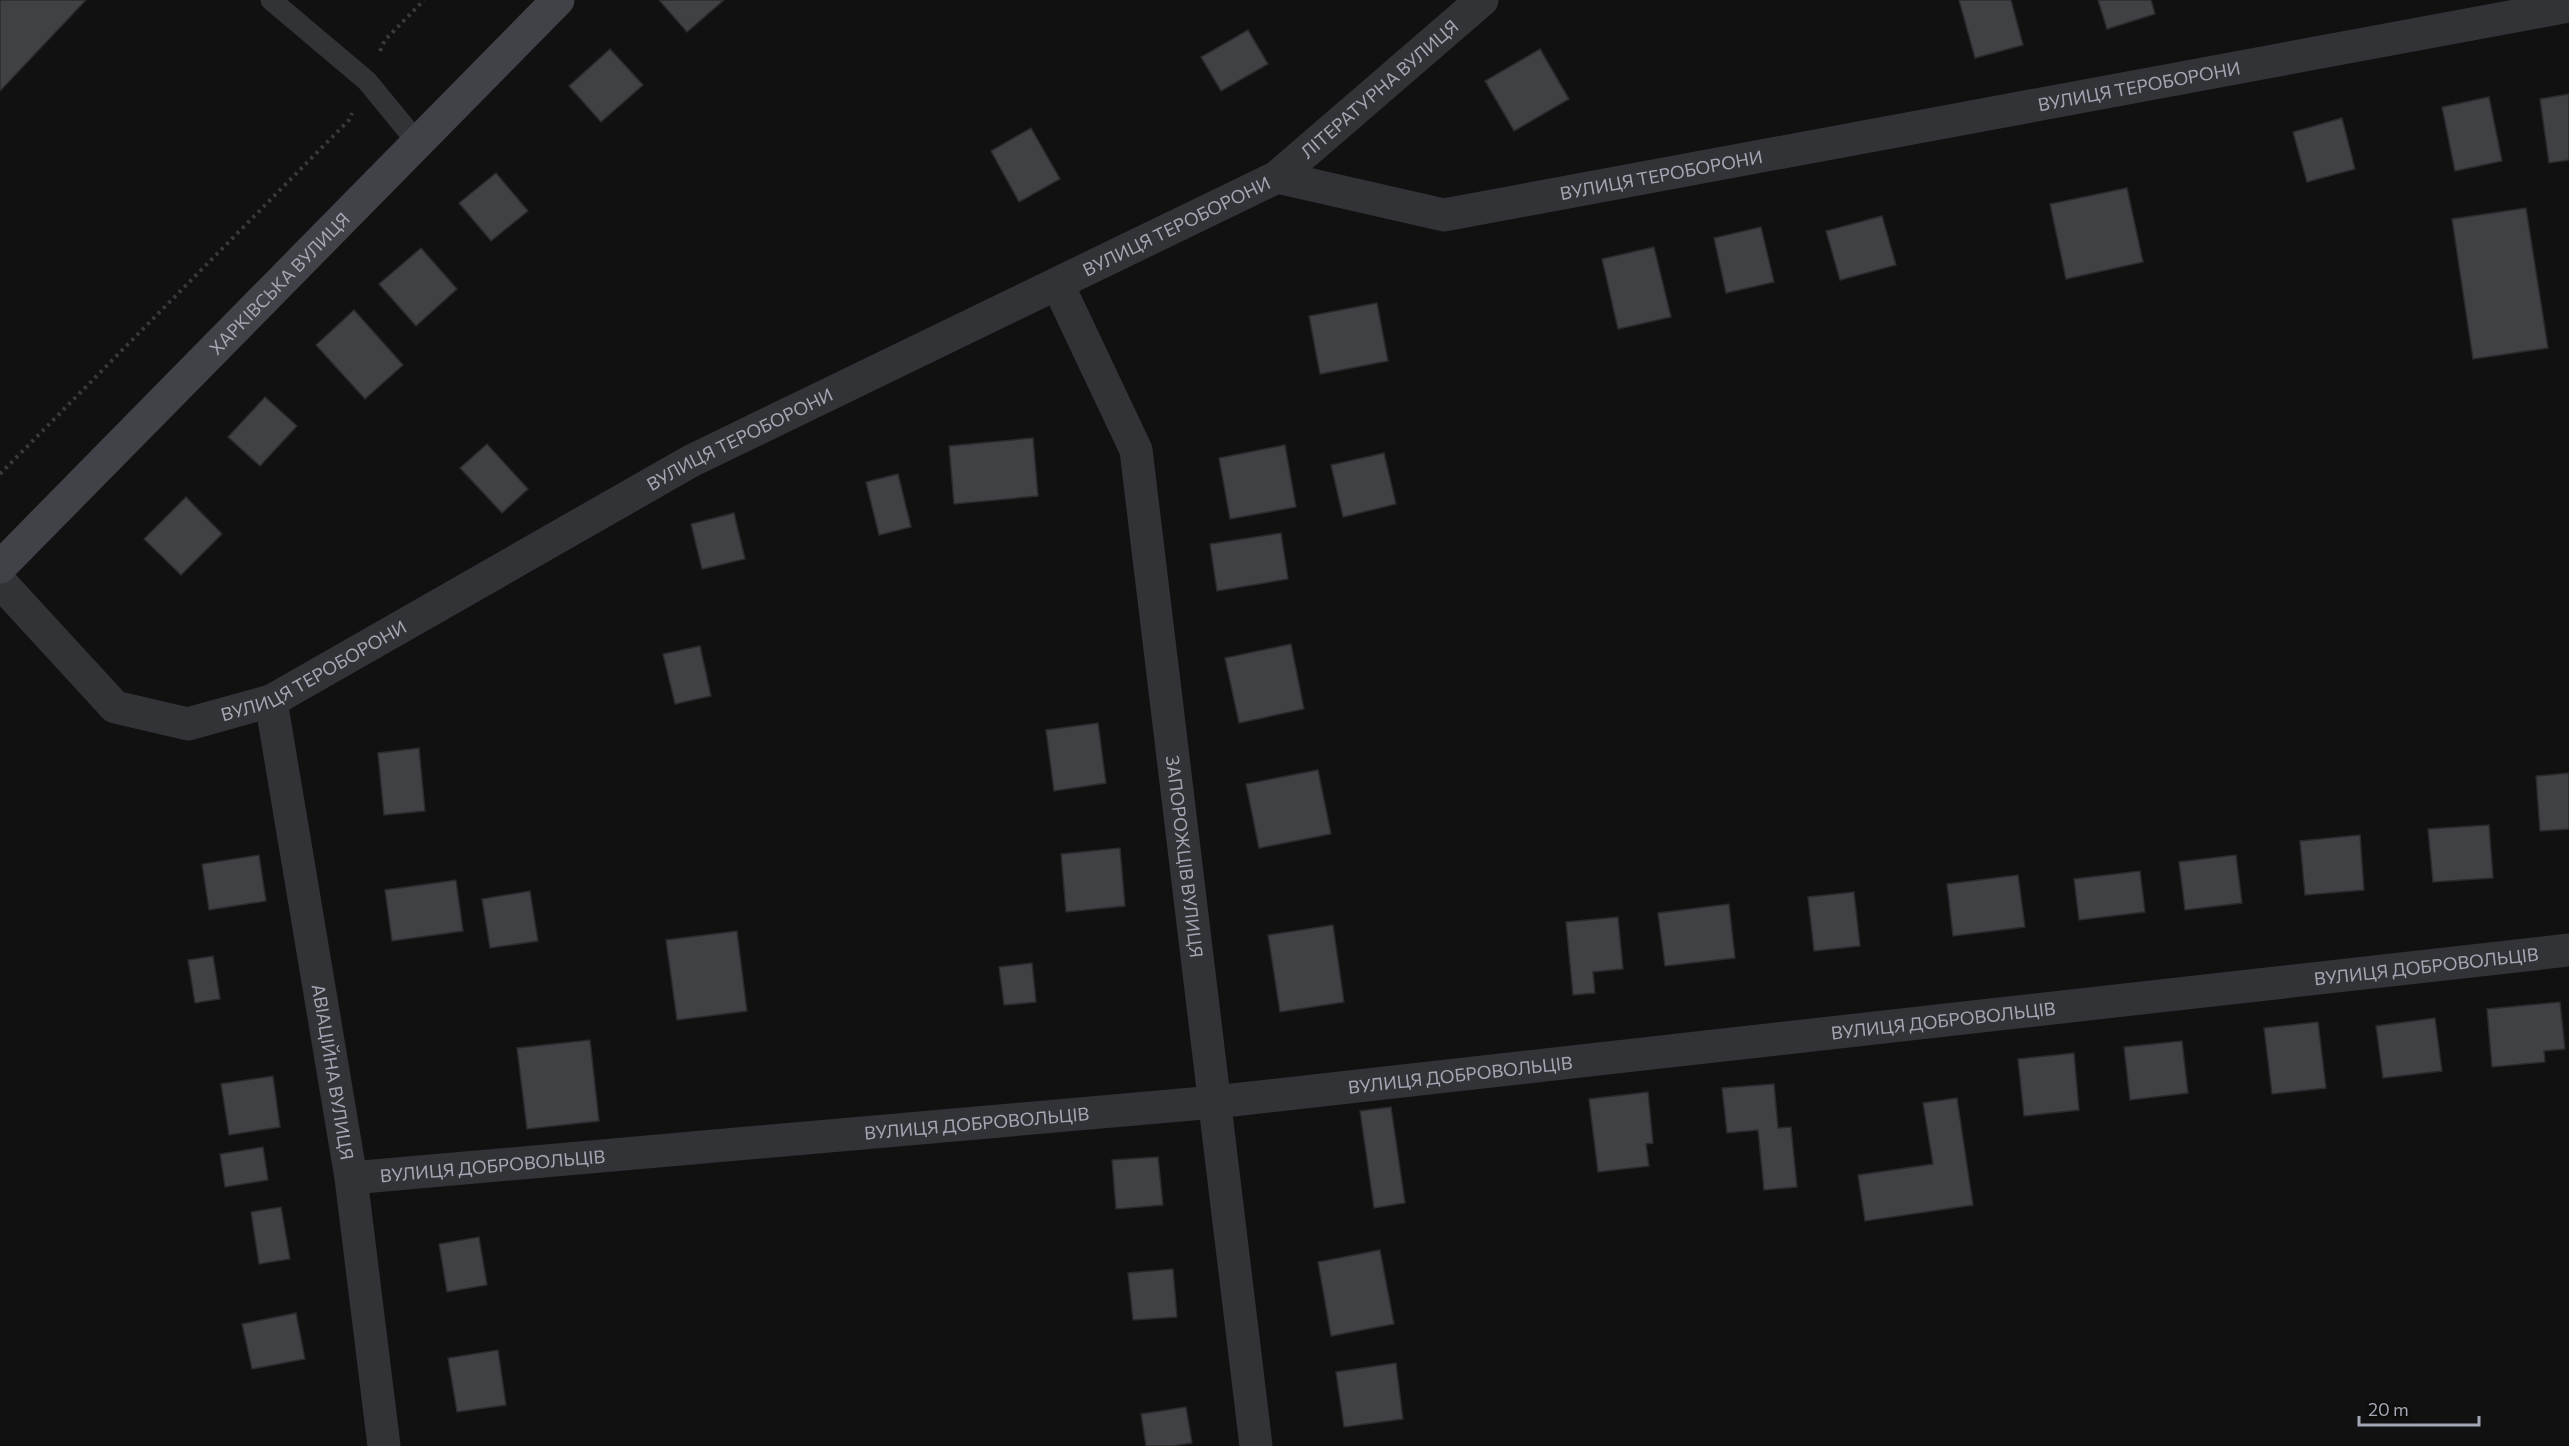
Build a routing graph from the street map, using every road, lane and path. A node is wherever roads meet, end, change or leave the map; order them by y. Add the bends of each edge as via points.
1 (271, 0) edge
2 (424, 0) edge
3 (558, 0) edge
4 (1482, 0) edge
5 (2569, 6) edge
6 (367, 81) junction
7 (417, 142) junction
8 (1277, 177) junction
9 (1058, 285) junction
10 (0, 474) edge
11 (0, 567) edge
12 (0, 582) edge
13 (271, 701) junction
14 (2569, 950) edge
15 (1215, 1102) junction
16 (351, 1178) junction
17 (384, 1446) edge
18 (1256, 1446) edge

1 - 6 lane
2 - 6 path via 385,40
3 - 7 street, ХАРКІВСЬКА ВУЛИЦЯ
4 - 8 street, ЛІТЕРАТУРНА ВУЛИЦЯ
5 - 8 street, ВУЛИЦЯ ТЕРОБОРОНИ via 1444,215
6 - 7 lane
6 - 10 path via 349,120
7 - 11 street, ХАРКІВСЬКА ВУЛИЦЯ
8 - 9 street, ВУЛИЦЯ ТЕРОБОРОНИ
9 - 13 street, ВУЛИЦЯ ТЕРОБОРОНИ via 691,461
9 - 15 street, ЗАПОРОЖЦІВ ВУЛИЦЯ via 1136,450
12 - 13 street, ВУЛИЦЯ ТЕРОБОРОНИ via 115,707 188,724
13 - 16 street, АВІАЦІЙНА ВУЛИЦЯ
14 - 15 street, ВУЛИЦЯ ДОБРОВОЛЬЦІВ
15 - 16 street, ВУЛИЦЯ ДОБРОВОЛЬЦІВ
15 - 18 street, ЗАПОРОЖЦІВ ВУЛИЦЯ
16 - 17 street, АВІАЦІЙНА ВУЛИЦЯ

